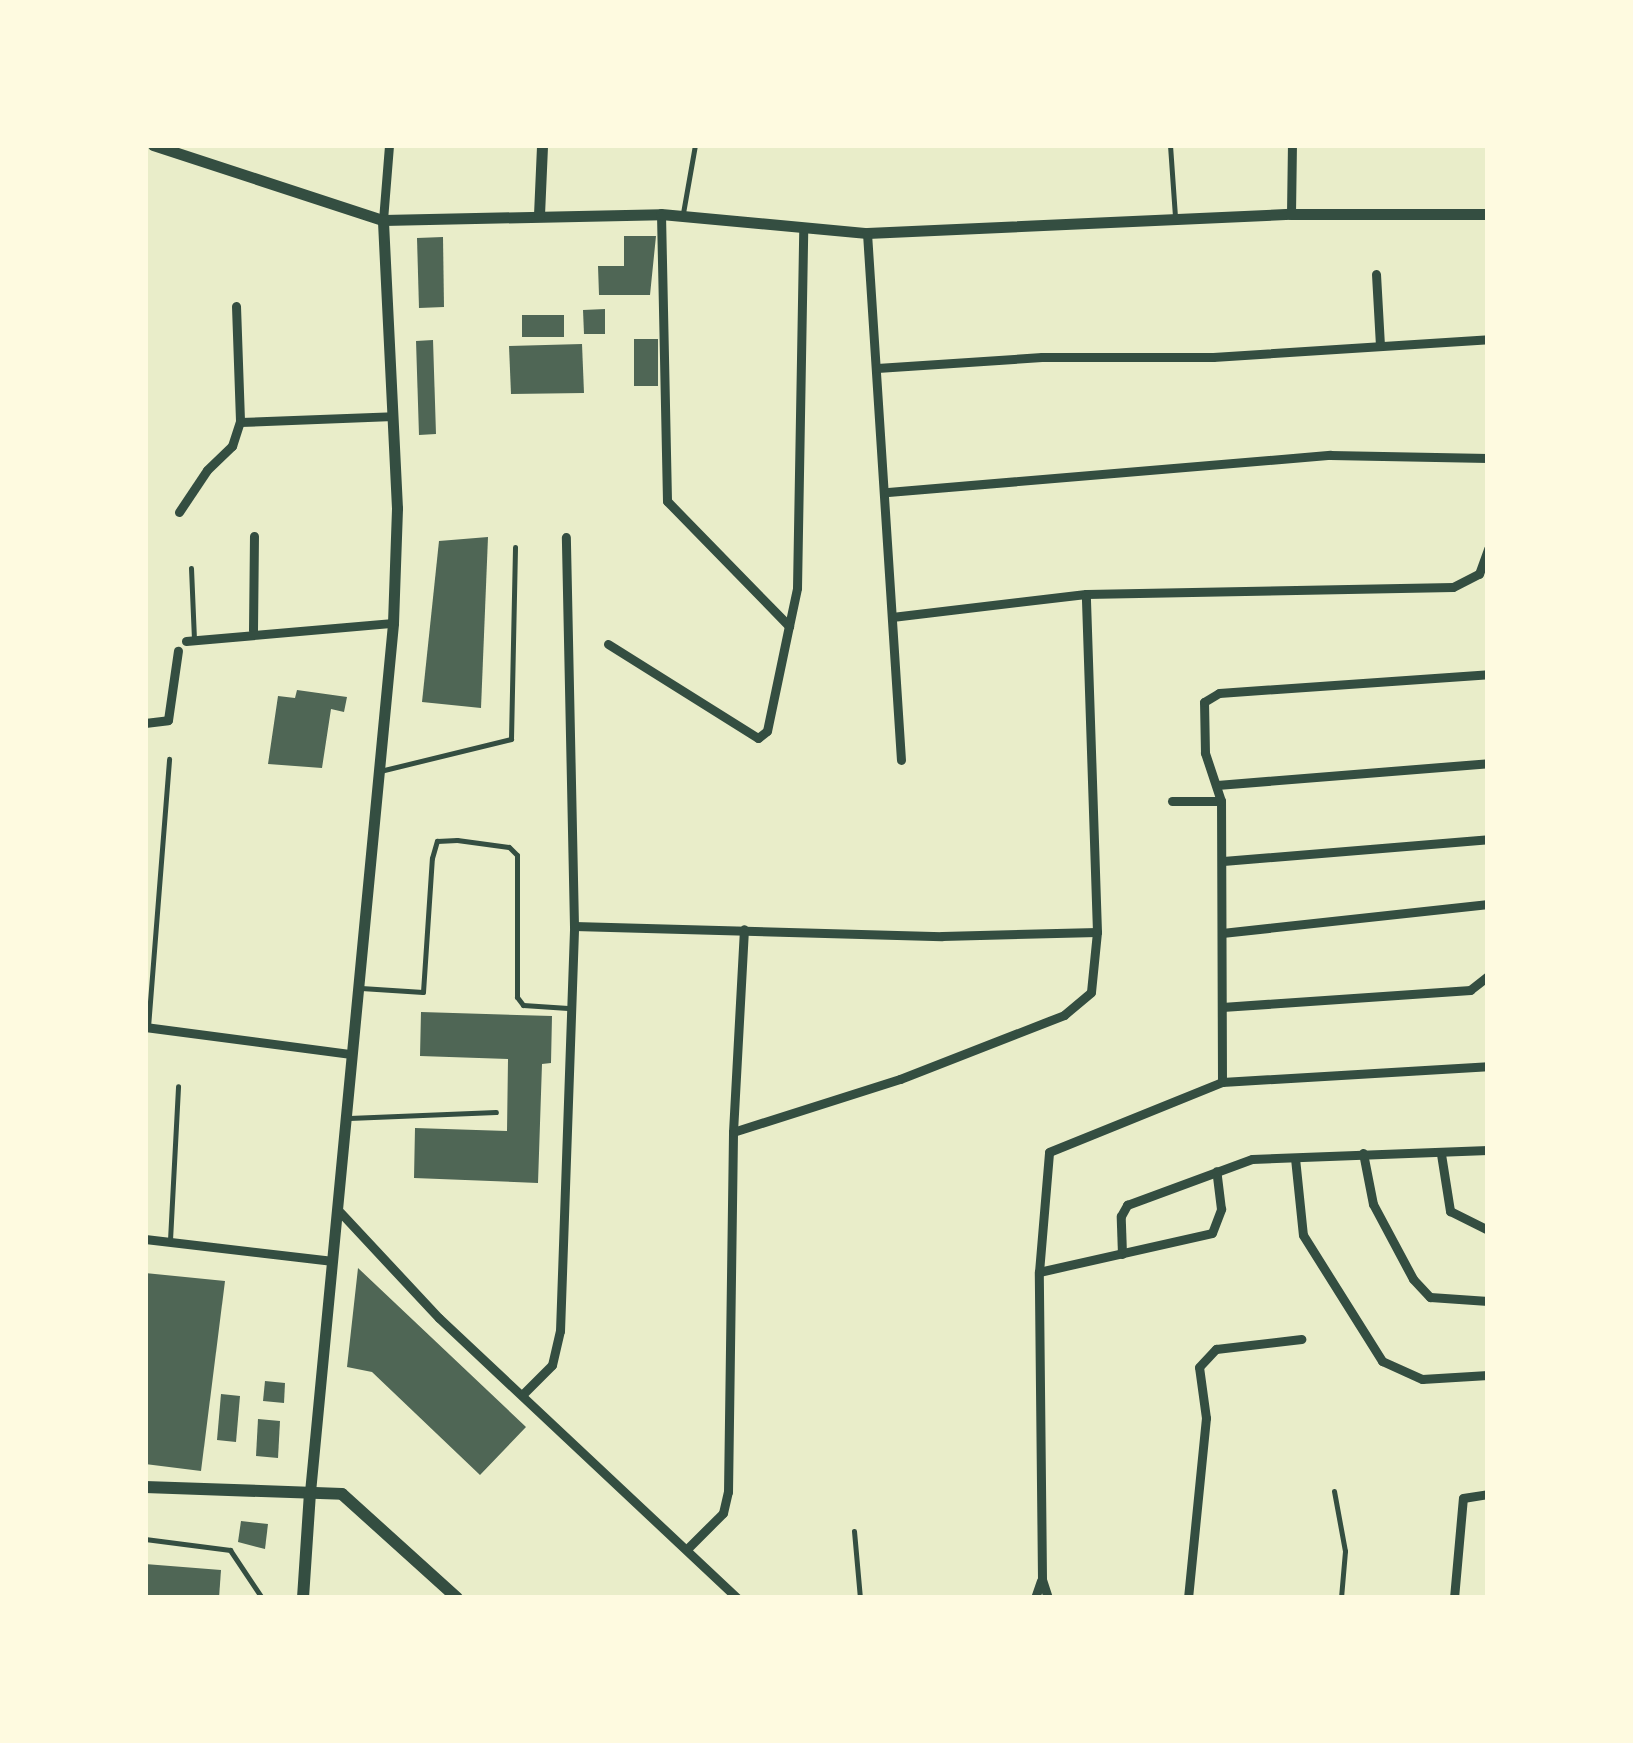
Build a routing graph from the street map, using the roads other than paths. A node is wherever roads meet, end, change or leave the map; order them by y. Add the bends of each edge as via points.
1 (154, 145) edge
2 (389, 145) edge
3 (542, 145) edge
4 (695, 145) edge
5 (1170, 145) edge
6 (1292, 145) edge
7 (660, 214) junction
8 (1291, 214) junction
9 (1488, 214) edge
10 (539, 215) junction
11 (683, 216) junction
12 (1175, 219) junction
13 (383, 220) junction
14 (803, 228) junction
15 (867, 232) junction
16 (1376, 274) dead end
17 (236, 306) dead end
18 (1488, 339) edge
19 (1380, 346) junction
20 (877, 368) junction
21 (393, 416) junction
22 (240, 422) junction
23 (1488, 458) edge
24 (888, 492) junction
25 (179, 512) dead end
26 (254, 536) dead end
27 (566, 536) dead end
28 (515, 547) dead end
29 (1488, 549) edge
30 (190, 568) dead end
31 (1086, 594) junction
32 (892, 617) junction
33 (393, 622) junction
34 (789, 626) junction
35 (254, 630) junction
36 (190, 640) joint
37 (608, 644) dead end
38 (178, 652) dead end
39 (1488, 674) edge
40 (145, 722) edge
41 (169, 759) dead end
42 (901, 760) dead end
43 (1488, 762) edge
44 (377, 772) junction
45 (1217, 785) junction
46 (1172, 801) dead end
47 (1221, 801) junction
48 (1488, 839) edge
49 (1223, 860) junction
50 (1488, 904) edge
51 (574, 926) junction
52 (744, 929) junction
53 (1096, 932) junction
54 (1222, 933) junction
55 (1488, 976) edge
56 (356, 988) junction
57 (1222, 1007) junction
58 (568, 1008) junction
59 (147, 1027) edge
60 (351, 1054) junction
61 (1488, 1066) edge
62 (1222, 1082) junction
63 (178, 1086) dead end
64 (496, 1112) dead end
65 (346, 1118) junction
66 (733, 1132) junction
67 (1488, 1150) edge
68 (1363, 1153) junction
69 (1441, 1154) junction
70 (1295, 1158) junction
71 (1216, 1171) junction
72 (340, 1212) junction
73 (1488, 1230) edge
74 (145, 1240) edge
75 (169, 1243) junction
76 (1122, 1254) junction
77 (332, 1261) junction
78 (1039, 1272) junction
79 (1488, 1302) edge
80 (1301, 1339) dead end
81 (1488, 1374) edge
82 (523, 1394) junction
83 (145, 1487) edge
84 (1334, 1491) dead end
85 (310, 1492) junction
86 (1488, 1494) edge
87 (854, 1531) dead end
88 (145, 1539) edge
89 (690, 1547) junction
90 (1042, 1578) junction
91 (262, 1598) edge
92 (302, 1598) edge
93 (457, 1598) edge
94 (737, 1598) edge
95 (860, 1598) edge
96 (1036, 1598) edge
97 (1048, 1598) edge
98 (1188, 1598) edge
99 (1341, 1598) edge
100 (1454, 1598) edge

1 - 13 street
2 - 13 street
3 - 10 street
4 - 11 lane
5 - 12 lane
6 - 8 street
7 - 10 street
7 - 11 street
7 - 34 street via 668,501
8 - 9 street
8 - 12 street
10 - 13 street
11 - 14 street
12 - 15 street
13 - 21 street
14 - 15 street
14 - 34 street via 797,588
15 - 20 street
16 - 19 street
17 - 22 street
18 - 19 street
19 - 20 street
20 - 24 street
21 - 22 street
21 - 33 street
22 - 25 street via 232,446
23 - 24 street via 1330,455
24 - 32 street
26 - 35 street
27 - 51 street
28 - 44 lane via 511,739
29 - 31 street via 1478,574 1454,587
30 - 36 lane
31 - 32 street
31 - 53 street
32 - 42 street
33 - 35 street
33 - 44 street
34 - 37 street via 767,731 758,738
35 - 36 street
38 - 40 street via 168,720
39 - 45 street via 1210,696 1202,710 1204,742
41 - 59 lane
43 - 45 street
44 - 56 street
45 - 47 street
46 - 47 street
47 - 49 street
48 - 49 street
49 - 54 street
50 - 54 street
51 - 52 street
51 - 58 street
52 - 53 street via 942,936
52 - 66 street
53 - 66 street via 1091,992 1064,1015 882,1086
54 - 57 street
55 - 57 street via 1470,990
56 - 58 lane via 423,992 432,858 437,841 457,840 509,847 517,855 517,997 523,1006
56 - 60 street
57 - 62 street
58 - 82 street via 560,1332 552,1364
59 - 60 street
60 - 65 street
61 - 62 street
62 - 78 street via 1049,1152
63 - 75 lane
64 - 65 lane
65 - 72 street
66 - 89 street via 728,1492 723,1514
67 - 69 street
68 - 69 street
68 - 70 street
68 - 79 street via 1373,1204 1412,1279 1430,1297
69 - 73 street via 1440,1184 1450,1211
70 - 71 street via 1252,1159
70 - 81 street via 1302,1234 1382,1361 1422,1379
71 - 76 street via 1128,1205 1121,1216
71 - 76 street via 1221,1209 1212,1233
72 - 77 street
72 - 82 street via 439,1318
74 - 75 street
75 - 77 street
76 - 78 street
77 - 85 street
78 - 90 street
80 - 98 street via 1216,1349 1200,1367 1206,1418
82 - 89 street
83 - 85 main road
84 - 99 lane via 1345,1551
85 - 92 main road
85 - 93 main road via 350,1497
86 - 100 street via 1463,1498
87 - 95 lane
88 - 91 lane via 230,1550
89 - 94 street
90 - 96 street
90 - 97 street

